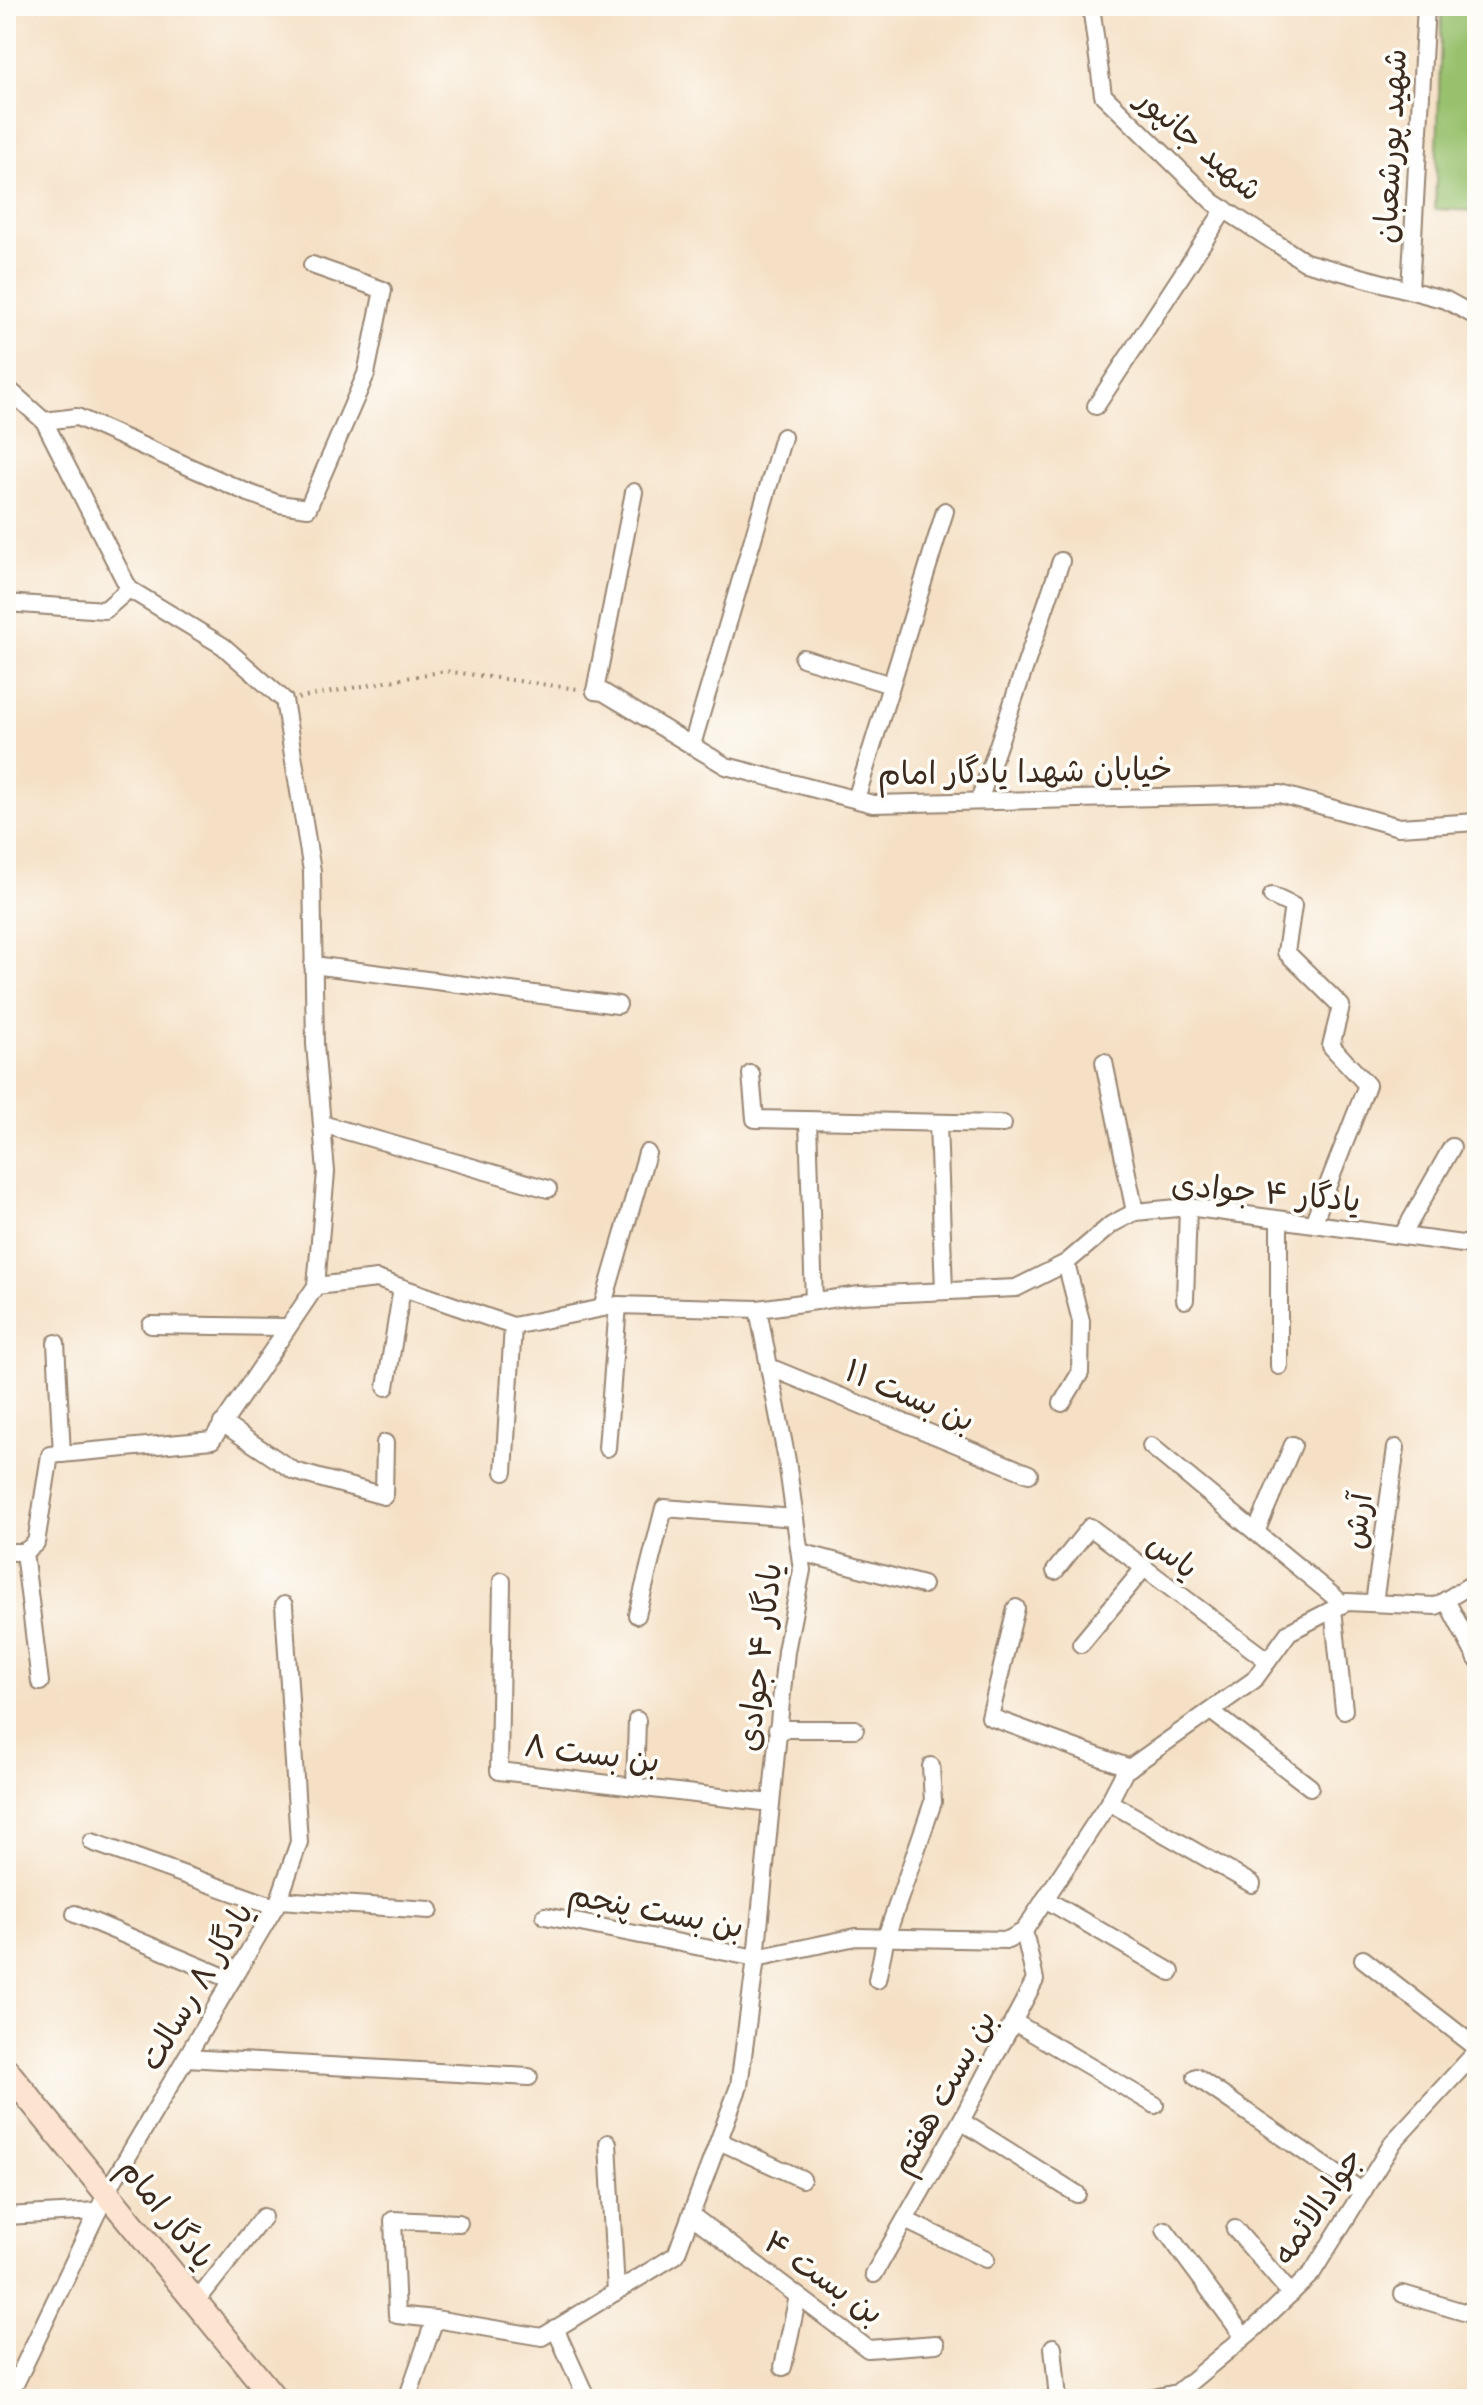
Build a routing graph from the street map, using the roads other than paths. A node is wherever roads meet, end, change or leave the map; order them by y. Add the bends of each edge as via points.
1 (1091, 6) edge
2 (1426, 6) edge
3 (1225, 209) junction
4 (312, 265) dead end
5 (1410, 290) junction
6 (1477, 317) edge
7 (6, 387) edge
8 (1096, 406) dead end
9 (44, 421) junction
10 (783, 437) dead end
11 (632, 496) dead end
12 (945, 511) dead end
13 (1061, 561) dead end
14 (129, 589) junction
15 (6, 603) edge
16 (803, 658) dead end
17 (891, 685) junction
18 (692, 745) junction
19 (856, 799) junction
20 (979, 801) junction
21 (1477, 822) edge
22 (1272, 896) dead end
23 (313, 965) junction
24 (618, 1005) dead end
25 (1104, 1062) dead end
26 (751, 1074) dead end
27 (808, 1122) junction
28 (938, 1123) junction
29 (322, 1124) junction
30 (1003, 1124) dead end
31 (1452, 1147) dead end
32 (647, 1153) dead end
33 (548, 1189) dead end
34 (1188, 1207) junction
35 (1135, 1212) junction
36 (1279, 1220) junction
37 (1314, 1221) junction
38 (1403, 1234) junction
39 (1477, 1246) edge
40 (1066, 1263) junction
41 (316, 1286) junction
42 (402, 1288) junction
43 (944, 1291) junction
44 (1185, 1300) dead end
45 (814, 1301) junction
46 (610, 1307) junction
47 (758, 1309) junction
48 (151, 1325) dead end
49 (513, 1326) junction
50 (285, 1327) junction
51 (56, 1343) dead end
52 (1279, 1366) dead end
53 (769, 1367) junction
54 (386, 1387) dead end
55 (1062, 1403) dead end
56 (222, 1423) junction
57 (385, 1443) dead end
58 (1293, 1445) dead end
59 (1151, 1446) dead end
60 (607, 1448) dead end
61 (1396, 1448) dead end
62 (62, 1454) junction
63 (504, 1472) dead end
64 (1029, 1474) dead end
65 (795, 1518) junction
66 (1256, 1532) junction
67 (6, 1552) edge
68 (24, 1552) junction
69 (800, 1552) junction
70 (1144, 1568) junction
71 (1055, 1571) dead end
72 (502, 1581) dead end
73 (1477, 1581) edge
74 (923, 1585) dead end
75 (1446, 1600) junction
76 (1374, 1603) junction
77 (284, 1605) dead end
78 (1338, 1606) junction
79 (1016, 1608) dead end
80 (637, 1615) dead end
81 (1081, 1644) dead end
82 (1477, 1659) edge
83 (1268, 1661) junction
84 (40, 1682) dead end
85 (1344, 1710) dead end
86 (1211, 1711) junction
87 (637, 1720) dead end
88 (777, 1729) junction
89 (855, 1729) dead end
90 (931, 1766) dead end
91 (1130, 1768) junction
92 (635, 1787) junction
93 (1310, 1787) dead end
94 (1109, 1802) junction
95 (771, 1803) junction
96 (92, 1842) dead end
97 (1252, 1884) dead end
98 (1045, 1899) junction
99 (277, 1903) junction
100 (430, 1910) dead end
101 (75, 1914) dead end
102 (545, 1916) dead end
103 (1024, 1931) junction
104 (886, 1937) junction
105 (756, 1958) junction
106 (1363, 1959) dead end
107 (1171, 1972) dead end
108 (232, 1980) junction
109 (877, 1980) dead end
110 (1014, 2022) junction
111 (1477, 2049) edge
112 (186, 2058) junction
113 (6, 2070) edge
114 (529, 2077) dead end
115 (1196, 2077) dead end
116 (1155, 2105) dead end
117 (961, 2121) junction
118 (719, 2141) junction
119 (608, 2143) dead end
120 (802, 2179) dead end
121 (1363, 2192) junction
122 (1077, 2194) dead end
123 (103, 2201) junction
124 (691, 2215) junction
125 (6, 2216) edge
126 (263, 2217) dead end
127 (905, 2220) junction
128 (459, 2223) dead end
129 (1235, 2229) dead end
130 (1165, 2230) dead end
131 (986, 2259) dead end
132 (874, 2274) dead end
133 (616, 2292) junction
134 (1291, 2294) junction
135 (1403, 2294) dead end
136 (798, 2296) junction
137 (197, 2301) junction
138 (1477, 2316) edge
139 (435, 2319) junction
140 (555, 2328) junction
141 (1244, 2337) junction
142 (936, 2344) dead end
143 (1053, 2347) dead end
144 (783, 2367) dead end
145 (10, 2398) edge
146 (275, 2399) edge
147 (407, 2399) edge
148 (587, 2399) edge
149 (1058, 2399) edge
150 (1149, 2399) edge

1 - 3 street, شهید جانپور via 1103,95
2 - 5 street, شهید پورشعبان
3 - 5 street, شهید جانپور via 1305,262
3 - 8 street
4 - 9 street via 383,290 366,374 308,508 246,492 77,417
5 - 6 street, شهید جانپور via 1446,300
7 - 9 street
9 - 14 street
10 - 18 street
11 - 18 street, خیابان شهدا یادگار امام via 595,691
12 - 17 street
13 - 20 street
14 - 15 street via 105,610
14 - 23 street via 223,646 284,700 312,871
16 - 17 street
17 - 19 street
18 - 19 street, خیابان شهدا یادگار امام via 726,766
19 - 20 street, خیابان شهدا یادگار امام via 873,804
20 - 21 street, خیابان شهدا یادگار امام via 1280,794 1399,827
22 - 37 street via 1293,906 1286,952 1341,1006 1331,1046 1367,1085
23 - 24 street
23 - 29 street
25 - 35 street
26 - 27 street via 755,1119
27 - 28 street
27 - 45 street
28 - 30 street
28 - 43 street
29 - 33 street
29 - 41 street via 326,1172
31 - 38 street
32 - 46 street
34 - 35 street, یادگار ۴ جوادی
34 - 36 street, یادگار ۴ جوادی
34 - 44 street
35 - 40 street, یادگار ۴ جوادی via 1112,1224
36 - 37 street, یادگار ۴ جوادی
36 - 52 street
37 - 38 street, یادگار ۴ جوادی
38 - 39 street, یادگار ۴ جوادی
40 - 43 street, یادگار ۴ جوادی via 1016,1288
40 - 55 street via 1081,1321 1080,1373
41 - 42 street via 377,1279
41 - 50 street
42 - 49 street
42 - 54 street
43 - 45 street, یادگار ۴ جوادی
45 - 47 street, یادگار ۴ جوادی
46 - 47 street
46 - 49 street
46 - 60 street
47 - 53 street, یادگار ۴ جوادی
48 - 50 street
49 - 63 street
50 - 56 street
51 - 62 street
53 - 64 street, بن بست ۱۱
53 - 65 street, یادگار ۴ جوادی
56 - 57 street via 294,1471 384,1496
56 - 62 street via 212,1440
58 - 66 street
59 - 66 street
61 - 76 street, آرش
62 - 68 street via 50,1455 36,1543
65 - 69 street, یادگار ۴ جوادی
65 - 80 street via 664,1508
66 - 78 street
67 - 68 street
68 - 84 street
69 - 74 street
69 - 88 street, یادگار ۴ جوادی via 802,1570
70 - 71 street, یاس via 1090,1527
70 - 81 street
70 - 83 street, یاس
72 - 92 street, بن بست ۸ via 499,1771
73 - 75 street
75 - 76 street via 1436,1606
75 - 82 street
76 - 78 street
77 - 99 street via 299,1842
78 - 83 street via 1289,1632
78 - 85 street
79 - 91 street via 990,1717
83 - 86 street via 1254,1680
86 - 91 street
86 - 93 street
87 - 92 street
88 - 89 street
88 - 95 street, یادگار ۴ جوادی
90 - 104 street via 933,1802
91 - 94 street
92 - 95 street, بن بست ۸
94 - 97 street
94 - 98 street
95 - 105 street, یادگار ۴ جوادی
96 - 99 street
98 - 103 street
98 - 107 street
99 - 100 street, یادگار ۸ رسالت
99 - 108 street, یادگار ۸ رسالت
101 - 108 street
102 - 105 street, بن بست پنجم
103 - 104 street via 1008,1940
103 - 110 street, بن بست هفتم via 1035,1980
104 - 105 street via 856,1937
104 - 109 street
105 - 118 street, یادگار ۴ جوادی via 739,2086
106 - 111 street, جوادالائمه
108 - 112 street, یادگار ۸ رسالت
110 - 116 street
110 - 117 street, بن بست هفتم
111 - 121 street, جوادالائمه via 1394,2141
112 - 114 street
112 - 123 street, یادگار ۸ رسالت
113 - 123 main road, یادگار امام
115 - 121 street
117 - 122 street
117 - 127 street, بن بست هفتم
118 - 120 street
118 - 124 street, یادگار ۴ جوادی
119 - 133 street
121 - 134 street, جوادالائمه via 1312,2273
123 - 125 street
123 - 137 main road, یادگار امام
123 - 145 street, یادگار ۸ رسالت
124 - 133 street, یادگار ۴ جوادی via 676,2255
124 - 136 street, بن بست ۴
126 - 137 street
127 - 131 street
127 - 132 street, بن بست هفتم
128 - 139 street, یادگار ۴ جوادی via 393,2220 397,2315
129 - 134 street
130 - 141 street
133 - 140 street, یادگار ۴ جوادی
134 - 141 street, جوادالائمه
135 - 138 street
136 - 142 street, بن بست ۴ via 868,2349
136 - 144 street
137 - 146 main road, یادگار امام
139 - 140 street, یادگار ۴ جوادی via 542,2337
139 - 147 street
140 - 148 street
141 - 150 street, جوادالائمه via 1177,2393
143 - 149 street

